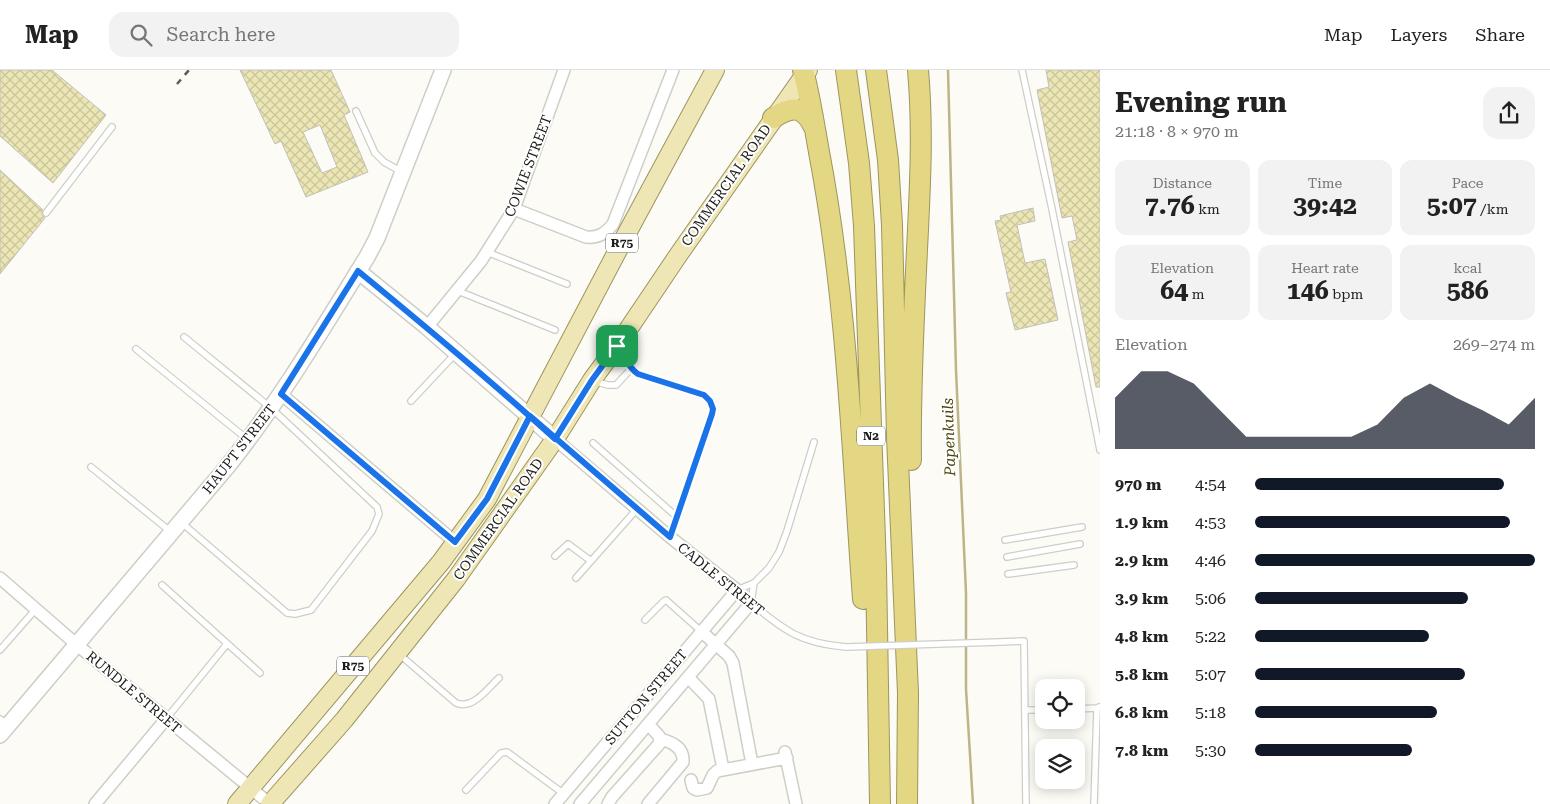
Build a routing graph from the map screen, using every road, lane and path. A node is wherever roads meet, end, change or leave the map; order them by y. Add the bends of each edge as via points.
1 (443, 70) edge
2 (564, 70) edge
3 (671, 70) edge
4 (715, 70) edge
5 (846, 70) edge
6 (876, 70) edge
7 (918, 70) edge
8 (1022, 70) edge
9 (805, 72) edge
10 (356, 111) dead end
11 (773, 118) junction
12 (112, 127) dead end
13 (815, 129) junction
14 (402, 172) junction
15 (514, 209) junction
16 (46, 213) dead end
17 (488, 252) junction
18 (358, 271) junction
19 (568, 284) dead end
20 (458, 291) junction
21 (427, 327) junction
22 (556, 330) dead end
23 (184, 337) dead end
24 (617, 346) junction
25 (136, 348) dead end
26 (456, 352) junction
27 (631, 370) junction
28 (592, 380) junction
29 (281, 394) junction
30 (411, 401) dead end
31 (271, 408) junction
32 (530, 416) junction
33 (555, 439) junction
34 (249, 440) junction
35 (814, 442) dead end
36 (593, 443) dead end
37 (1100, 450) edge
38 (91, 467) dead end
39 (637, 508) junction
40 (677, 518) junction
41 (176, 527) junction
42 (1082, 527) dead end
43 (670, 537) junction
44 (1005, 540) dead end
45 (455, 542) junction
46 (1080, 544) dead end
47 (555, 556) dead end
48 (1007, 557) dead end
49 (591, 561) junction
50 (1074, 566) dead end
51 (1008, 574) dead end
52 (0, 578) edge
53 (576, 578) dead end
54 (754, 583) junction
55 (162, 585) dead end
56 (737, 590) junction
57 (751, 603) junction
58 (36, 609) junction
59 (645, 620) dead end
60 (702, 632) junction
61 (76, 644) junction
62 (227, 644) junction
63 (716, 644) junction
64 (0, 650) edge
65 (398, 653) junction
66 (260, 674) dead end
67 (688, 677) junction
68 (499, 678) dead end
69 (908, 693) junction
70 (1099, 707) edge
71 (1085, 708) edge
72 (1025, 710) junction
73 (1035, 710) edge
74 (166, 719) junction
75 (648, 724) junction
76 (3, 726) edge
77 (660, 739) junction
78 (592, 761) junction
79 (752, 764) junction
80 (723, 769) junction
81 (606, 774) junction
82 (691, 780) dead end
83 (250, 789) junction
84 (466, 790) dead end
85 (564, 794) junction
86 (879, 798) edge
87 (582, 803) edge
88 (95, 804) edge
89 (237, 804) edge
90 (270, 804) edge
91 (555, 804) edge
92 (608, 804) edge
93 (648, 804) edge
94 (796, 804) edge
95 (907, 804) edge
96 (1026, 804) edge
97 (1094, 804) edge

1 - 14 street, HAUPT STREET
2 - 15 street, COWIE STREET
3 - 15 street via 613,224 602,235 586,237
4 - 32 main road, COMMERCIAL ROAD / R75
5 - 86 highway, N2 via 864,226 876,568
6 - 69 highway, N2 via 888,160 892,225
7 - 69 highway via 922,124 912,353
8 - 37 lane
9 - 11 main road, COMMERCIAL ROAD / R75
9 - 13 highway
10 - 14 lane via 375,153
11 - 13 highway via 796,109 806,113
11 - 24 main road, COMMERCIAL ROAD / R75
12 - 16 lane
13 - 86 highway via 827,196 845,343
14 - 18 street, HAUPT STREET via 377,238
15 - 17 street, COWIE STREET
17 - 19 lane
17 - 20 street, COWIE STREET
18 - 21 street, CADLE STREET
18 - 29 street, HAUPT STREET
20 - 21 street, COWIE STREET
20 - 22 lane
21 - 26 street, CADLE STREET
23 - 31 lane
24 - 27 lane
24 - 28 main road, COMMERCIAL ROAD / R75
25 - 34 lane
26 - 30 lane
26 - 32 street, CADLE STREET
27 - 28 lane via 614,386
27 - 40 lane via 704,395 712,405 706,435
28 - 33 main road, COMMERCIAL ROAD / R75
29 - 31 street, HAUPT STREET
29 - 45 street
31 - 34 street, HAUPT STREET
31 - 41 lane via 378,507 379,514 372,531 311,610 287,613
32 - 33 street, CADLE STREET
32 - 45 main road, COMMERCIAL ROAD / R75 via 487,499
33 - 39 street, CADLE STREET
33 - 65 main road, COMMERCIAL ROAD / R75 via 456,580
34 - 41 street, HAUPT STREET
35 - 54 lane via 779,552
36 - 40 lane
38 - 41 lane
39 - 43 street, CADLE STREET
39 - 49 lane
40 - 43 lane
41 - 61 street, HAUPT STREET
42 - 44 lane
43 - 56 street, CADLE STREET
45 - 83 main road, COMMERCIAL ROAD / R75
46 - 48 lane
47 - 49 lane via 568,544
49 - 53 lane
50 - 51 lane
52 - 58 street, RUNDLE STREET
54 - 56 lane
54 - 57 lane
55 - 62 lane
56 - 57 street, CADLE STREET
56 - 60 street, SUTTON STREET
57 - 63 street, SUTTON STREET
57 - 72 lane, CADLE STREET, bridge via 790,633 817,643 846,648 1024,641
58 - 61 street, RUNDLE STREET
58 - 64 lane
59 - 60 lane via 666,600
60 - 63 street
60 - 78 street, SUTTON STREET
61 - 74 street, RUNDLE STREET
61 - 76 street, HAUPT STREET
62 - 66 lane
62 - 74 lane
63 - 67 street, SUTTON STREET
63 - 79 street via 733,663
65 - 68 lane via 462,706 474,702
65 - 90 main road, COMMERCIAL ROAD / R75
67 - 75 street, SUTTON STREET
67 - 80 street via 709,699
69 - 95 highway, N2
70 - 71 lane
70 - 97 lane
72 - 73 lane
72 - 96 lane
74 - 83 street, RUNDLE STREET
74 - 88 street
75 - 77 street
75 - 81 street, SUTTON STREET
77 - 92 street
77 - 93 street via 674,744 681,751 682,762
78 - 81 street
78 - 85 street, SUTTON STREET
79 - 80 street
79 - 94 street via 786,754
80 - 82 street via 714,773 709,786 704,789 694,789
81 - 87 street, SUTTON STREET
83 - 89 main road, COMMERCIAL ROAD / R75
83 - 90 street, RUNDLE STREET
84 - 85 lane via 501,753 507,752
85 - 91 street, SUTTON STREET

